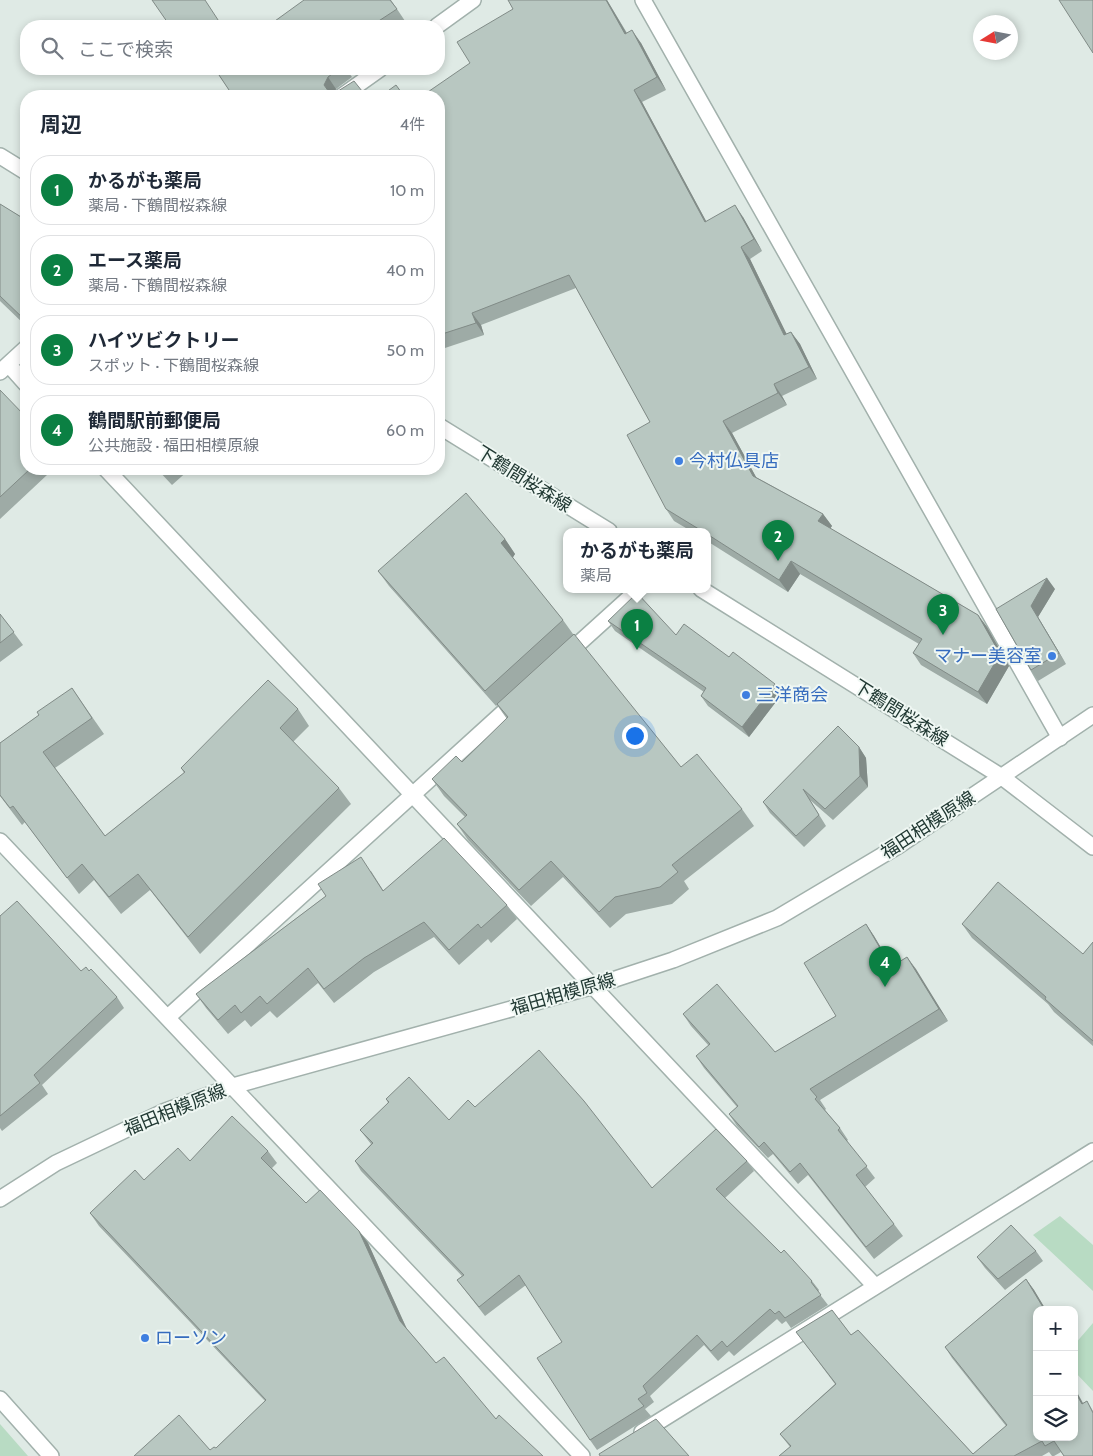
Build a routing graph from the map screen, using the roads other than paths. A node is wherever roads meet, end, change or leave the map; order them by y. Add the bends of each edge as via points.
1 (473, 0) edge
2 (643, 0) edge
3 (445, 20) edge
4 (372, 75) edge
5 (350, 90) edge
6 (0, 156) edge
7 (20, 168) edge
8 (20, 353) edge
9 (4, 368) edge
10 (20, 380) edge
11 (445, 430) edge
12 (112, 475) edge
13 (603, 528) edge
14 (636, 593) edge
15 (707, 593) edge
16 (559, 662) edge
17 (530, 688) edge
18 (1093, 715) edge
19 (1060, 738) junction
20 (1002, 777) junction
21 (412, 794) junction
22 (0, 841) edge
23 (1093, 847) edge
24 (594, 986) junction
25 (168, 1017) junction
26 (233, 1086) junction
27 (1093, 1152) edge
28 (0, 1199) edge
29 (875, 1286) junction
30 (0, 1399) edge
31 (632, 1439) edge
32 (51, 1456) edge
33 (582, 1456) edge

1 - 3 street
2 - 19 street
4 - 5 street
6 - 7 street
8 - 9 street
9 - 10 street
11 - 13 street, 下鶴間桜森線
12 - 21 street
14 - 16 street
15 - 20 street, 下鶴間桜森線
17 - 21 street
18 - 19 street, 福田相模原線
19 - 20 street, 福田相模原線
20 - 23 street, 下鶴間桜森線
20 - 24 street, 福田相模原線 via 898,846 777,918 673,960
21 - 24 street
21 - 25 street
22 - 25 street
24 - 26 street, 福田相模原線
24 - 29 street
25 - 26 street
26 - 28 street, 福田相模原線 via 163,1112 65,1158
26 - 33 street
27 - 29 street
29 - 31 street
30 - 32 street

